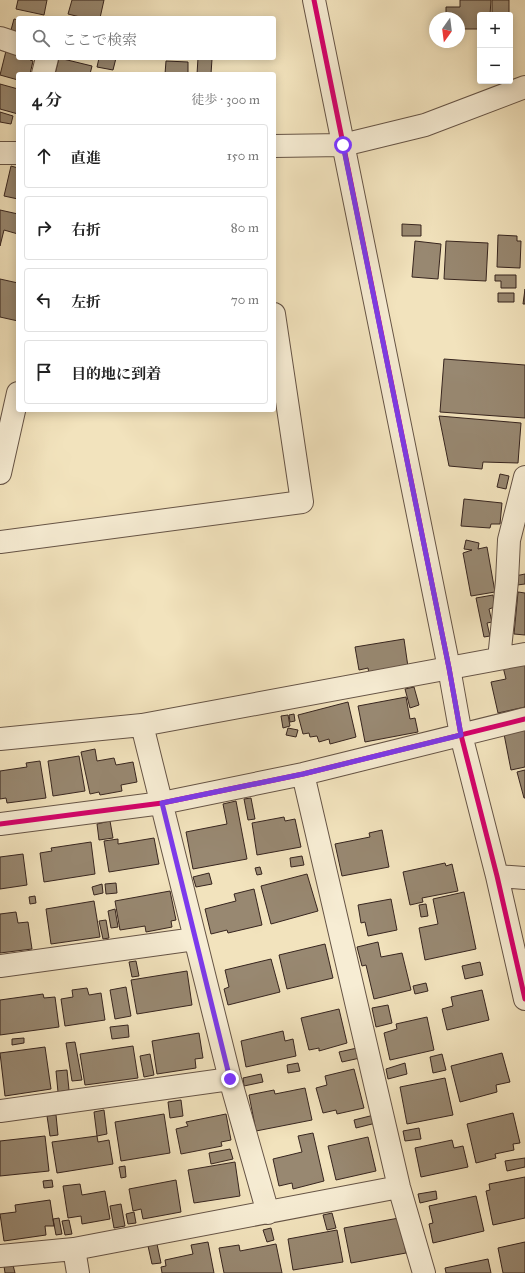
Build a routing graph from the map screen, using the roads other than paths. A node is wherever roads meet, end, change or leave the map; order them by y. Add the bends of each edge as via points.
1 (314, 0) edge
2 (0, 38) edge
3 (16, 43) edge
4 (46, 60) edge
5 (44, 72) edge
6 (525, 87) edge
7 (343, 145) junction
8 (276, 146) edge
9 (0, 153) edge
10 (16, 153) edge
11 (276, 327) edge
12 (16, 403) edge
13 (0, 473) edge
14 (525, 477) edge
15 (0, 542) edge
16 (525, 654) edge
17 (499, 659) junction
18 (449, 668) junction
19 (525, 719) edge
20 (142, 725) junction
21 (461, 735) junction
22 (0, 740) edge
23 (303, 774) junction
24 (162, 803) junction
25 (0, 824) edge
26 (497, 876) junction
27 (525, 878) edge
28 (195, 939) junction
29 (0, 966) edge
30 (525, 999) edge
31 (230, 1079) junction
32 (0, 1111) edge
33 (398, 1187) junction
34 (268, 1213) junction
35 (74, 1249) junction
36 (0, 1256) edge
37 (78, 1273) edge
38 (424, 1273) edge

1 - 7 street
2 - 3 street
4 - 5 street
6 - 7 street via 425,125
7 - 8 street
7 - 18 street
9 - 10 street
11 - 15 street via 302,502
12 - 13 street
14 - 17 street via 508,540 507,581
16 - 17 street
17 - 18 street
18 - 20 street
18 - 21 street
19 - 21 street
20 - 22 street
20 - 24 street
21 - 23 street
21 - 26 street
23 - 24 street
23 - 33 street
24 - 25 street
24 - 28 street
26 - 27 street
26 - 30 street
28 - 29 street
28 - 31 street
31 - 32 street
31 - 34 street
33 - 34 street
33 - 38 street
34 - 35 street
35 - 36 street
35 - 37 street

